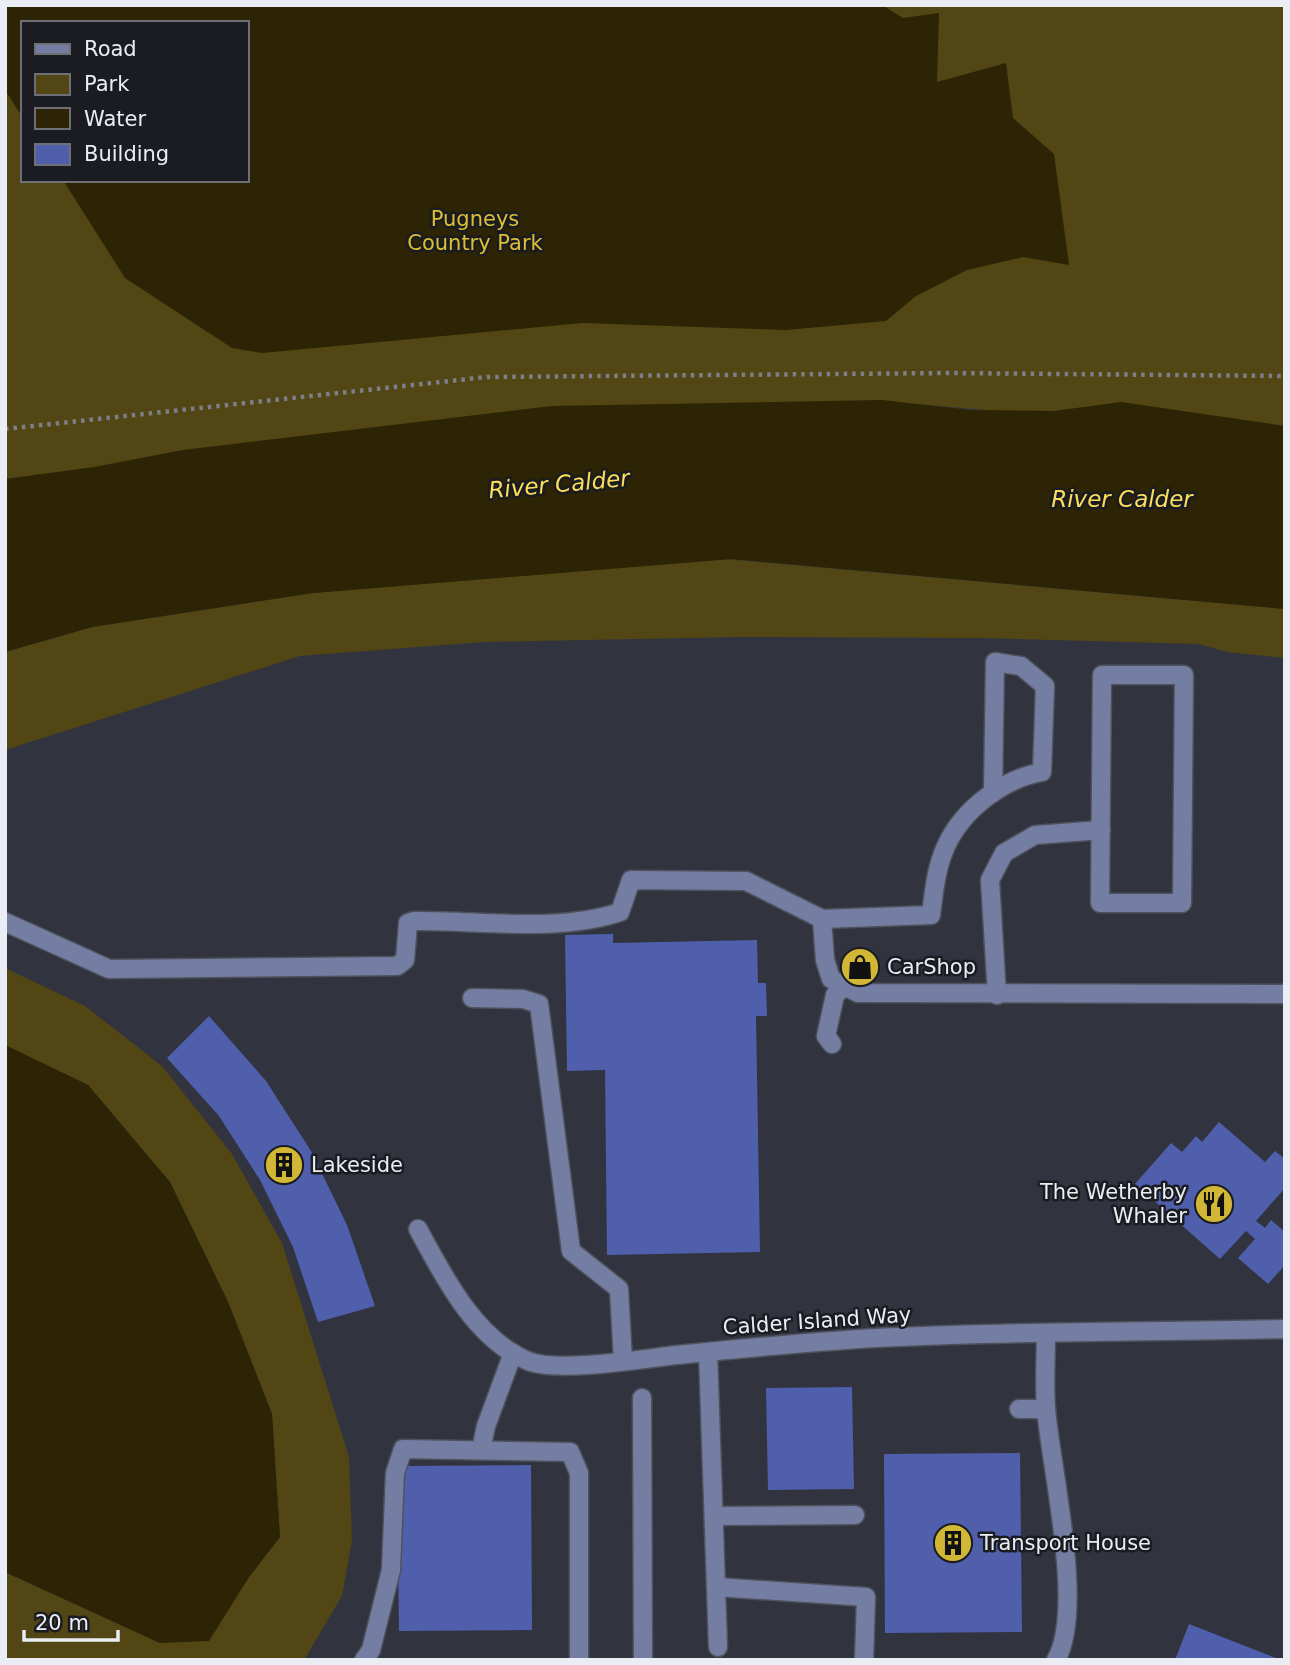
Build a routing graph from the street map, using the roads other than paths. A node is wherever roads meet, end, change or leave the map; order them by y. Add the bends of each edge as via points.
1 (993, 793) junction
2 (1101, 830) junction
3 (822, 919) junction
4 (5, 922) edge
5 (844, 987) junction
6 (1285, 994) edge
7 (997, 995) junction
8 (472, 998) dead end
9 (832, 1044) dead end
10 (418, 1229) dead end
11 (1285, 1329) edge
12 (1046, 1334) junction
13 (708, 1352) junction
14 (513, 1353) junction
15 (623, 1361) junction
16 (642, 1398) dead end
17 (1019, 1409) dead end
18 (1046, 1409) junction
19 (481, 1450) junction
20 (855, 1515) dead end
21 (714, 1516) junction
22 (716, 1587) junction
23 (718, 1647) dead end
24 (364, 1660) edge
25 (579, 1660) edge
26 (643, 1660) edge
27 (864, 1660) edge
28 (1056, 1660) edge

1 - 1 street via 1018,776 1042,772 1045,686 1021,666 995,662
1 - 3 street via 978,803 947,844 936,874 931,915
2 - 2 street via 1100,903 1182,903 1184,675 1102,675
2 - 7 street via 1035,835 1004,853 990,880
3 - 4 street via 746,881 631,880 620,912 598,919 408,923 405,960 397,966 108,969
3 - 5 street via 831,979
5 - 7 street via 859,993
5 - 9 street via 835,995 827,1036
6 - 7 street
8 - 15 street via 523,999 539,1004 571,1251 619,1289
10 - 14 street, Calder Island Way via 470,1313
11 - 12 street, Calder Island Way
12 - 13 street, Calder Island Way via 898,1337
12 - 18 street
13 - 15 street, Calder Island Way
13 - 21 street
14 - 15 street, Calder Island Way via 551,1365
14 - 19 street
16 - 26 street
17 - 18 street
18 - 28 street via 1069,1612
19 - 24 street via 402,1449 395,1473 391,1570 371,1650
19 - 25 street via 570,1452 579,1473
20 - 21 street
21 - 22 street
22 - 23 street
22 - 27 street via 866,1597

